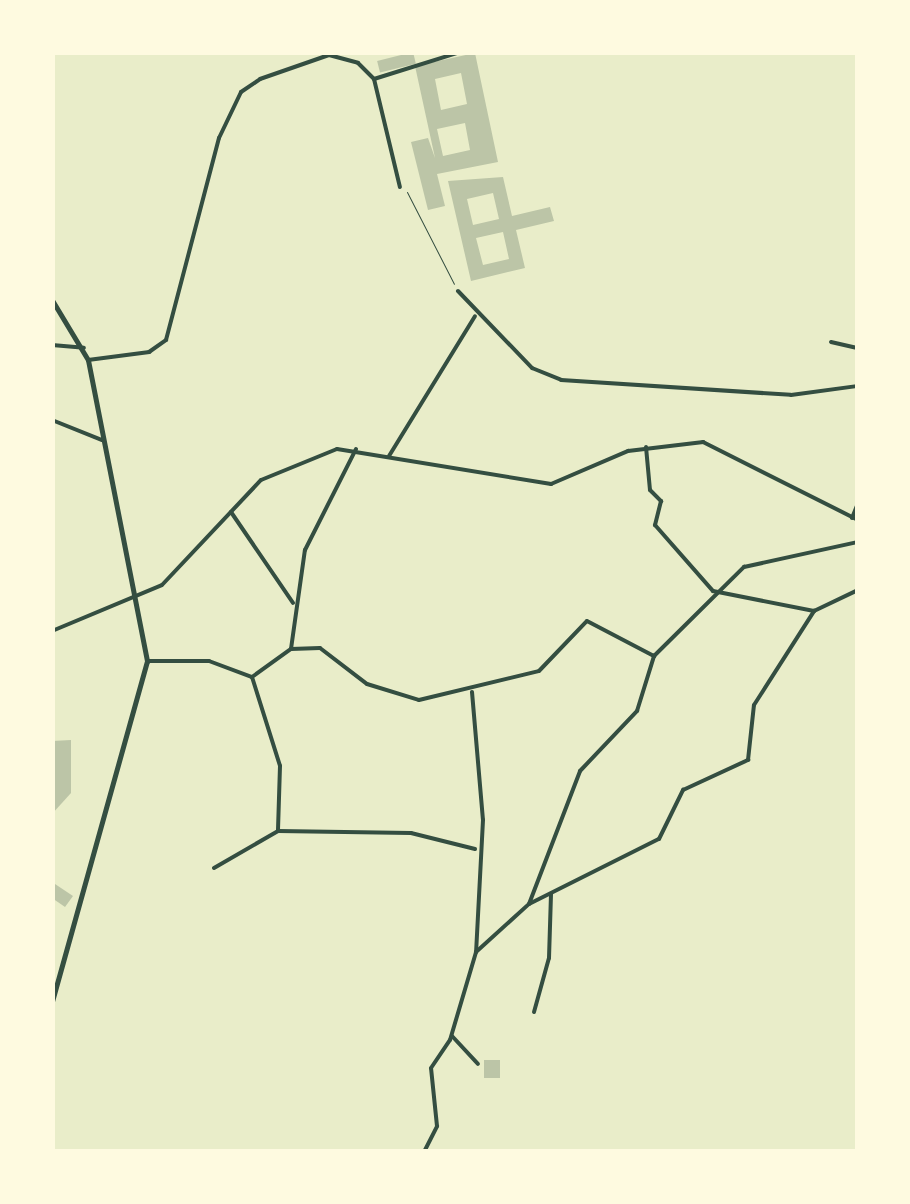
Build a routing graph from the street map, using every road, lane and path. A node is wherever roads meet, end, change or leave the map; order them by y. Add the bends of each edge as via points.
1 (460, 52) edge
2 (374, 79) junction
3 (400, 187) joint
4 (458, 291) joint
5 (52, 300) edge
6 (475, 316) junction
7 (831, 342) dead end
8 (52, 344) edge
9 (84, 348) junction
10 (858, 348) edge
11 (88, 360) junction
12 (858, 386) edge
13 (52, 420) edge
14 (103, 440) junction
15 (646, 447) junction
16 (356, 449) junction
17 (388, 457) junction
18 (858, 503) edge
19 (231, 512) junction
20 (855, 519) edge
21 (858, 542) edge
22 (858, 590) edge
23 (713, 591) junction
24 (137, 599) junction
25 (293, 604) junction
26 (814, 611) junction
27 (52, 632) edge
28 (290, 648) junction
29 (654, 656) junction
30 (147, 661) junction
31 (252, 677) junction
32 (472, 692) junction
33 (278, 830) junction
34 (475, 850) junction
35 (214, 868) dead end
36 (551, 894) junction
37 (529, 904) junction
38 (476, 952) junction
39 (52, 1002) edge
40 (534, 1012) dead end
41 (452, 1036) junction
42 (478, 1064) dead end
43 (424, 1152) edge

1 - 2 street
2 - 3 street
2 - 11 street via 329,55 241,92 211,164 166,340 148,352
3 - 4 path
4 - 6 street
5 - 9 main road
6 - 12 street via 532,368 560,380 791,395
6 - 17 street
7 - 10 street
8 - 9 street
9 - 11 main road
11 - 14 main road
13 - 14 street
14 - 24 main road
15 - 17 street via 551,484
15 - 20 street via 722,447
15 - 23 street via 660,500 655,524
16 - 17 street
16 - 19 street via 278,467
16 - 25 street via 305,550
18 - 20 street
19 - 24 street via 162,585
19 - 25 street
21 - 23 street via 744,568
22 - 26 street
23 - 26 street
23 - 29 street
24 - 27 street
24 - 30 main road
25 - 28 street
26 - 36 street via 793,658 754,705 748,760 683,790 659,839
28 - 31 street
28 - 32 street via 338,654 367,684 400,698
29 - 32 street via 586,621 539,671
29 - 37 street via 637,711 575,782
30 - 31 street via 209,661
30 - 39 main road
31 - 33 street via 280,766
32 - 34 street via 483,830
33 - 34 street via 411,833
33 - 35 street
34 - 38 street
36 - 37 street
36 - 40 street via 549,958
37 - 38 street
38 - 41 street
41 - 42 street
41 - 43 street via 430,1068 437,1126

